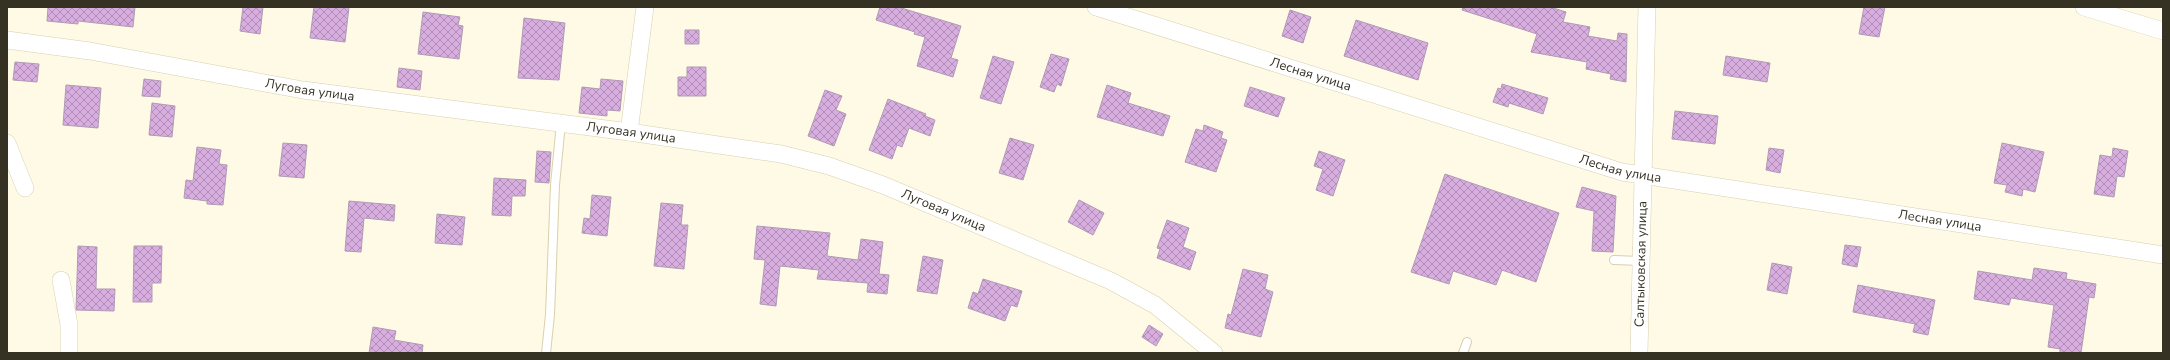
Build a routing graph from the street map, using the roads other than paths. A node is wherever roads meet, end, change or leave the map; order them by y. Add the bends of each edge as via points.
1 (645, 7) edge
2 (1096, 7) edge
3 (1647, 7) edge
4 (2084, 7) edge
5 (2163, 31) edge
6 (7, 40) edge
7 (561, 123) junction
8 (629, 132) junction
9 (7, 143) edge
10 (1643, 176) junction
11 (25, 188) dead end
12 (2163, 255) edge
13 (1614, 260) dead end
14 (1641, 261) junction
15 (61, 280) dead end
16 (1467, 342) dead end
17 (69, 353) edge
18 (546, 353) edge
19 (1214, 353) edge
20 (1463, 353) edge
21 (1639, 353) edge

1 - 8 street
2 - 10 street, Лесная улица via 1616,170
3 - 10 street, Салтыковская улица
4 - 5 street
6 - 7 street, Луговая улица via 90,51 304,90
7 - 8 street, Луговая улица
7 - 18 lane
8 - 19 street, Луговая улица via 781,154 830,166 883,185 1111,281 1156,304
9 - 11 street
10 - 12 street, Лесная улица
10 - 14 street, Салтыковская улица
13 - 14 lane
14 - 21 street, Салтыковская улица
15 - 17 street via 69,325
16 - 20 lane

